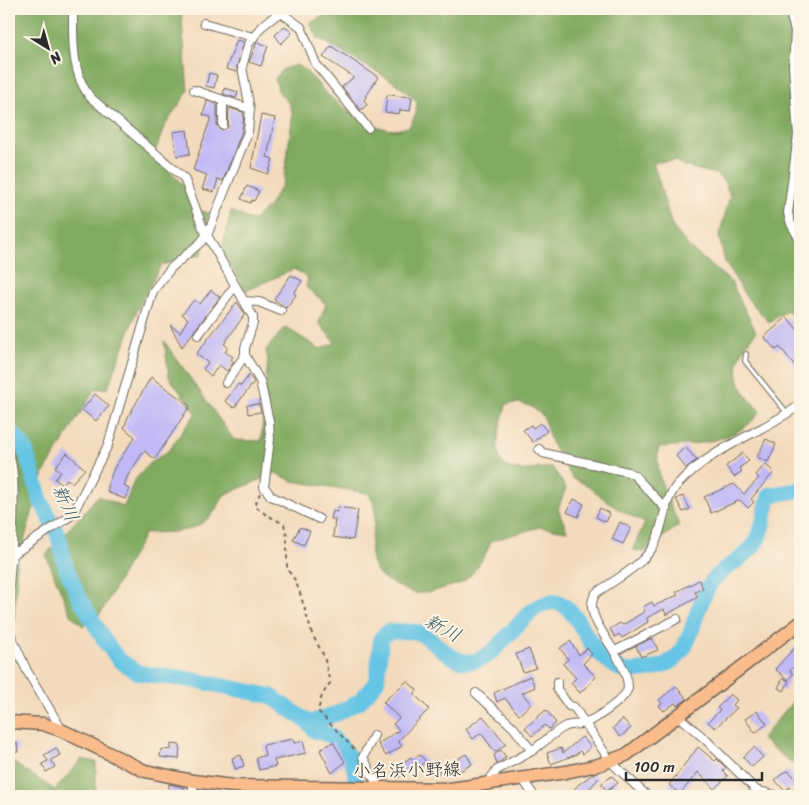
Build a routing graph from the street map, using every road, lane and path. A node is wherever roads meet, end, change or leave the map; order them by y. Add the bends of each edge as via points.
1 (12, 9) edge
2 (73, 9) edge
3 (789, 9) edge
4 (282, 10) edge
5 (9, 13) edge
6 (204, 23) dead end
7 (252, 37) junction
8 (194, 90) dead end
9 (223, 100) junction
10 (250, 109) junction
11 (222, 125) dead end
12 (368, 128) dead end
13 (208, 233) junction
14 (800, 240) edge
15 (235, 286) junction
16 (244, 301) junction
17 (281, 312) dead end
18 (198, 335) dead end
19 (746, 354) dead end
20 (245, 355) junction
21 (226, 383) dead end
22 (800, 405) edge
23 (788, 414) junction
24 (539, 449) dead end
25 (9, 454) edge
26 (264, 487) junction
27 (666, 509) junction
28 (319, 519) dead end
29 (12, 555) junction
30 (798, 564) dead end
31 (800, 569) edge
32 (9, 588) edge
33 (677, 619) dead end
34 (800, 623) edge
35 (9, 631) edge
36 (14, 645) junction
37 (9, 654) edge
38 (616, 654) junction
39 (557, 682) dead end
40 (476, 693) dead end
41 (678, 716) junction
42 (9, 722) edge
43 (586, 723) junction
44 (63, 732) junction
45 (374, 735) dead end
46 (532, 751) junction
47 (362, 757) junction
48 (611, 762) junction
49 (522, 778) junction
50 (193, 781) junction
51 (485, 784) junction
52 (380, 792) edge
53 (193, 796) edge
54 (534, 796) edge
55 (647, 796) edge
56 (778, 796) edge

1 - 5 street
2 - 13 street via 73,55 83,88 184,178 203,228
3 - 14 street via 795,31 793,67 798,135 788,213
4 - 7 street
4 - 12 street via 301,27 316,64
6 - 7 street
7 - 10 street via 242,66
8 - 9 street
9 - 10 street
9 - 11 street
10 - 13 street via 245,141
13 - 15 street
13 - 29 street via 171,268 153,291 108,445 77,507 58,525
15 - 16 street
15 - 18 street
16 - 17 street via 259,302
16 - 20 street via 253,317
19 - 23 lane via 745,362
20 - 21 street
20 - 26 street via 260,381 269,421
22 - 23 street
23 - 27 street via 704,462 676,486
24 - 27 street via 542,453 628,472
25 - 29 street via 12,469
26 - 28 street via 271,496
26 - 47 path via 255,506 284,524 287,569 300,593 330,680 318,711
27 - 38 street via 651,550 596,593 592,600 591,608 596,620
29 - 32 street
30 - 31 path
33 - 38 street
34 - 41 main road, 小名浜小野線
35 - 36 street
36 - 37 street
36 - 44 street
38 - 43 street via 628,686 627,692 621,700
39 - 43 street via 556,690
40 - 46 street via 513,727
41 - 48 main road, 小名浜小野線 via 640,746
41 - 56 street via 756,790
42 - 44 main road, 小名浜小野線 via 43,724
43 - 46 street via 566,726
43 - 48 street
44 - 50 main road, 小名浜小野線 via 145,771
45 - 47 street
46 - 51 street via 498,770
47 - 52 street
48 - 49 main road, 小名浜小野線
48 - 55 street
49 - 51 main road, 小名浜小野線
49 - 54 street
50 - 52 main road, 小名浜小野線 via 233,786 363,788
50 - 53 street
51 - 52 main road, 小名浜小野線

